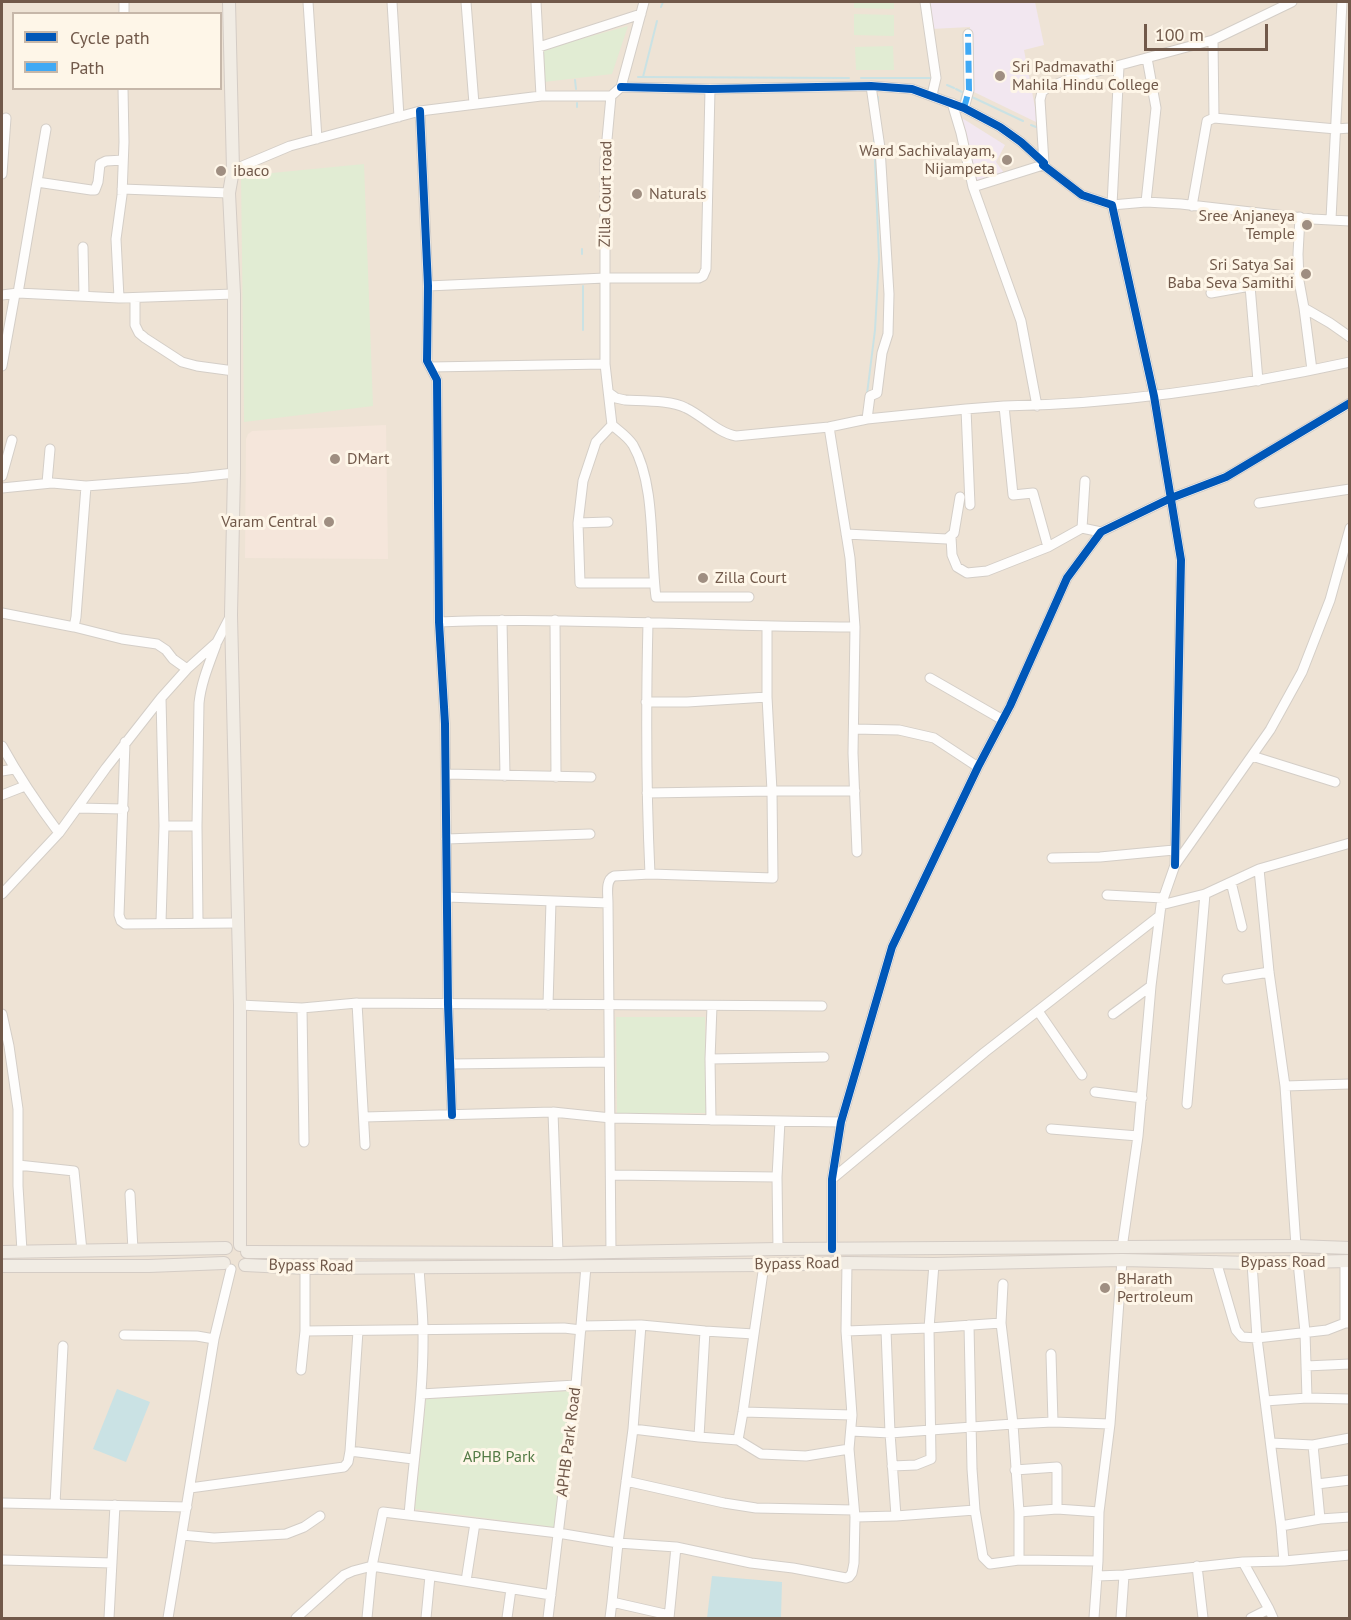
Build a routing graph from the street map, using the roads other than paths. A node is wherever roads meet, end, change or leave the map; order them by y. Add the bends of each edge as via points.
1 (229, 2) edge
2 (308, 2) edge
3 (381, 2) edge
4 (393, 2) edge
5 (466, 2) edge
6 (536, 2) edge
7 (644, 2) edge
8 (925, 2) edge
9 (1292, 2) edge
10 (1342, 2) edge
11 (641, 14) junction
12 (968, 34) dead end
13 (1213, 40) junction
14 (539, 47) junction
15 (1147, 58) junction
16 (1119, 66) junction
17 (871, 86) junction
18 (621, 87) junction
19 (710, 89) junction
20 (123, 90) edge
21 (932, 95) junction
22 (541, 96) junction
23 (611, 96) junction
24 (952, 103) junction
25 (474, 104) junction
26 (964, 108) junction
27 (420, 111) junction
28 (399, 117) junction
29 (6, 118) dead end
30 (1214, 118) junction
31 (1350, 128) edge
32 (46, 129) dead end
33 (1336, 129) junction
34 (317, 139) junction
35 (123, 160) junction
36 (1044, 164) junction
37 (233, 170) junction
38 (2, 174) edge
39 (37, 182) junction
40 (973, 188) junction
41 (122, 189) junction
42 (230, 193) junction
43 (1146, 202) junction
44 (1112, 205) junction
45 (1192, 206) junction
46 (1300, 217) junction
47 (1331, 219) junction
48 (1350, 221) edge
49 (83, 247) dead end
50 (605, 278) junction
51 (1299, 281) junction
52 (428, 286) junction
53 (1250, 286) junction
54 (1211, 293) dead end
55 (2, 294) edge
56 (16, 294) junction
57 (234, 294) junction
58 (84, 296) junction
59 (119, 298) junction
60 (135, 298) junction
61 (1304, 308) junction
62 (1350, 337) edge
63 (1350, 362) edge
64 (605, 364) junction
65 (2, 366) edge
66 (430, 367) junction
67 (1312, 370) junction
68 (234, 371) junction
69 (1258, 381) junction
70 (609, 393) junction
71 (1154, 396) junction
72 (1350, 403) edge
73 (1004, 406) junction
74 (1037, 406) junction
75 (966, 409) junction
76 (867, 419) junction
77 (612, 425) junction
78 (829, 427) junction
79 (12, 440) dead end
80 (50, 449) dead end
81 (234, 473) junction
82 (2, 476) edge
83 (1085, 482) dead end
84 (47, 483) junction
85 (86, 486) junction
86 (2, 488) edge
87 (1350, 489) edge
88 (960, 497) dead end
89 (1171, 498) junction
90 (1259, 503) dead end
91 (970, 505) dead end
92 (608, 522) dead end
93 (578, 523) junction
94 (1082, 528) junction
95 (1350, 528) edge
96 (1101, 532) junction
97 (846, 534) junction
98 (951, 537) junction
99 (1048, 547) junction
100 (654, 583) junction
101 (749, 597) dead end
102 (2, 613) edge
103 (231, 615) junction
104 (502, 620) junction
105 (555, 620) junction
106 (439, 622) junction
107 (648, 622) junction
108 (74, 627) junction
109 (767, 627) junction
110 (855, 627) junction
111 (217, 642) junction
112 (187, 669) junction
113 (930, 678) dead end
114 (766, 697) junction
115 (161, 698) junction
116 (646, 702) junction
117 (1003, 720) junction
118 (854, 729) junction
119 (125, 742) junction
120 (2, 746) edge
121 (1252, 756) junction
122 (978, 767) junction
123 (14, 769) junction
124 (2, 771) edge
125 (446, 774) junction
126 (505, 776) junction
127 (556, 777) junction
128 (591, 777) dead end
129 (1335, 782) dead end
130 (25, 786) junction
131 (772, 791) junction
132 (855, 791) junction
133 (647, 793) junction
134 (2, 795) edge
135 (77, 808) junction
136 (123, 809) junction
137 (164, 826) junction
138 (197, 826) junction
139 (59, 833) junction
140 (590, 834) dead end
141 (446, 839) junction
142 (1350, 843) edge
143 (1174, 850) junction
144 (857, 852) dead end
145 (1052, 858) dead end
146 (1175, 865) junction
147 (1259, 869) junction
148 (651, 874) junction
149 (1232, 882) junction
150 (2, 894) edge
151 (1205, 894) junction
152 (1107, 895) dead end
153 (447, 897) junction
154 (551, 901) junction
155 (1162, 901) junction
156 (608, 903) junction
157 (1158, 917) junction
158 (161, 922) junction
159 (198, 922) junction
160 (237, 923) junction
161 (1242, 927) dead end
162 (1269, 972) junction
163 (1227, 979) dead end
164 (1151, 986) junction
165 (357, 1003) junction
166 (448, 1004) junction
167 (240, 1005) junction
168 (548, 1005) junction
169 (608, 1006) junction
170 (712, 1006) junction
171 (822, 1006) dead end
172 (302, 1008) junction
173 (1038, 1011) junction
174 (2, 1014) edge
175 (1113, 1014) dead end
176 (824, 1058) dead end
177 (710, 1059) junction
178 (609, 1062) junction
179 (451, 1064) junction
180 (1082, 1075) dead end
181 (1350, 1084) edge
182 (1285, 1086) junction
183 (1095, 1092) dead end
184 (1142, 1098) junction
185 (1187, 1104) dead end
186 (553, 1112) junction
187 (452, 1115) junction
188 (364, 1117) junction
189 (611, 1118) junction
190 (711, 1120) junction
191 (780, 1121) junction
192 (841, 1122) junction
193 (1051, 1129) dead end
194 (1138, 1136) junction
195 (304, 1142) dead end
196 (365, 1144) dead end
197 (18, 1165) junction
198 (611, 1175) junction
199 (777, 1177) junction
200 (832, 1179) junction
201 (130, 1194) dead end
202 (1296, 1246) junction
203 (226, 1248) junction
204 (243, 1248) junction
205 (1350, 1248) edge
206 (778, 1249) junction
207 (832, 1249) junction
208 (133, 1250) junction
209 (22, 1251) junction
210 (82, 1251) junction
211 (2, 1252) edge
212 (558, 1253) junction
213 (611, 1253) junction
214 (1122, 1254) junction
215 (1216, 1261) junction
216 (1347, 1261) edge
217 (1298, 1262) junction
218 (847, 1263) junction
219 (1252, 1263) junction
220 (934, 1264) junction
221 (245, 1265) junction
222 (764, 1265) junction
223 (2, 1266) edge
224 (227, 1266) junction
225 (586, 1266) junction
226 (419, 1267) junction
227 (304, 1268) junction
228 (1003, 1284) dead end
229 (1001, 1323) junction
230 (1347, 1323) edge
231 (641, 1325) junction
232 (969, 1325) junction
233 (581, 1328) junction
234 (929, 1328) junction
235 (886, 1330) junction
236 (358, 1331) junction
237 (423, 1331) junction
238 (705, 1331) junction
239 (846, 1331) junction
240 (305, 1332) junction
241 (1305, 1332) junction
242 (754, 1334) junction
243 (124, 1335) dead end
244 (1257, 1338) junction
245 (214, 1340) junction
246 (63, 1346) dead end
247 (1051, 1354) dead end
248 (1350, 1364) edge
249 (1306, 1366) junction
250 (301, 1370) dead end
251 (576, 1385) junction
252 (421, 1394) junction
253 (1307, 1398) junction
254 (1350, 1399) edge
255 (1265, 1401) junction
256 (743, 1412) junction
257 (852, 1415) junction
258 (1053, 1422) junction
259 (1013, 1424) junction
260 (1110, 1424) junction
261 (971, 1428) junction
262 (633, 1429) junction
263 (851, 1431) junction
264 (932, 1431) junction
265 (890, 1433) junction
266 (699, 1437) junction
267 (1350, 1438) edge
268 (738, 1440) junction
269 (1271, 1443) junction
270 (1313, 1445) junction
271 (849, 1449) junction
272 (350, 1451) junction
273 (413, 1459) junction
274 (892, 1466) junction
275 (1015, 1470) junction
276 (1350, 1480) edge
277 (626, 1481) junction
278 (1317, 1484) junction
279 (190, 1488) junction
280 (2, 1503) edge
281 (55, 1504) junction
282 (115, 1505) junction
283 (187, 1507) junction
284 (1057, 1509) junction
285 (975, 1510) junction
286 (1019, 1512) junction
287 (1099, 1512) junction
288 (854, 1513) junction
289 (320, 1515) dead end
290 (409, 1515) junction
291 (896, 1516) junction
292 (1350, 1517) edge
293 (1320, 1519) junction
294 (475, 1523) junction
295 (1281, 1526) junction
296 (558, 1533) junction
297 (182, 1535) junction
298 (618, 1543) junction
299 (676, 1547) junction
300 (1350, 1555) edge
301 (2, 1560) edge
302 (1019, 1560) junction
303 (1098, 1561) junction
304 (1284, 1561) junction
305 (1243, 1562) junction
306 (112, 1563) junction
307 (372, 1566) junction
308 (1197, 1566) junction
309 (1124, 1575) junction
310 (430, 1576) junction
311 (1105, 1576) junction
312 (466, 1581) junction
313 (511, 1589) junction
314 (551, 1595) junction
315 (612, 1602) junction
316 (311, 1605) junction
317 (1271, 1614) edge
318 (669, 1617) edge
319 (109, 1618) edge
320 (168, 1618) edge
321 (296, 1618) edge
322 (310, 1618) edge
323 (367, 1618) edge
324 (426, 1618) edge
325 (507, 1618) edge
326 (548, 1618) edge
327 (610, 1618) edge
328 (1094, 1618) edge
329 (1121, 1618) edge
330 (1203, 1618) edge
331 (1251, 1618) edge

1 - 37 main road
2 - 34 street
3 - 4 street
4 - 28 street
5 - 25 street
6 - 14 street
7 - 11 street
8 - 21 street via 936,78
9 - 13 street
10 - 33 street
11 - 14 street
11 - 18 street
12 - 26 street via 969,90
13 - 15 street
13 - 30 street
14 - 22 street
15 - 16 street
15 - 43 street via 1156,108
16 - 36 street via 1072,78 1042,92
16 - 44 street
17 - 19 street
17 - 21 street via 912,89
17 - 76 street via 880,148 889,294 888,334 877,393 870,396
18 - 19 street
18 - 23 street
19 - 50 street via 705,273 699,278
20 - 35 street
21 - 24 street
22 - 23 street
22 - 25 street
23 - 50 street, Zilla Court road via 605,161
24 - 26 street
24 - 40 street
25 - 27 street
26 - 36 street via 1000,127
27 - 28 street
27 - 52 street
28 - 34 street
29 - 38 street
30 - 33 street
30 - 45 street via 1207,121
31 - 33 street
32 - 39 street
33 - 47 street
34 - 37 street
35 - 39 street via 100,164 95,190
35 - 41 street
36 - 40 street
36 - 44 street via 1082,195
37 - 42 main road
39 - 56 street
40 - 74 street via 1021,321
41 - 42 street
41 - 59 street via 116,239
42 - 57 main road
43 - 44 street
43 - 45 street
44 - 71 street
45 - 46 street
46 - 47 street
46 - 51 street
47 - 48 street
49 - 58 street
50 - 52 street
50 - 64 street, Zilla Court road
51 - 53 street
51 - 61 street
52 - 66 street
53 - 54 street
53 - 69 street
55 - 56 street
56 - 58 street
56 - 65 street
57 - 60 street
57 - 68 main road
58 - 59 street
59 - 60 street
60 - 68 street via 135,325 145,338 182,362
61 - 62 street
61 - 67 street
63 - 67 street
64 - 66 street
64 - 70 street, Zilla Court road
66 - 106 street via 438,380
67 - 69 street
68 - 81 main road
69 - 71 street
70 - 77 street, Zilla Court road
70 - 78 street via 625,400 686,407 726,434 736,436
71 - 74 street
71 - 89 street
72 - 89 street via 1226,477
73 - 74 street
73 - 75 street
73 - 99 street via 1013,495 1033,493
75 - 76 street
75 - 91 street
76 - 78 street
77 - 93 street via 596,442 583,481
77 - 100 street via 632,442 644,470
78 - 97 street
79 - 82 street
80 - 84 street
81 - 85 street
81 - 103 main road
83 - 94 street
84 - 85 street
84 - 86 street
85 - 108 street
87 - 90 street
88 - 98 street
89 - 96 street
89 - 143 street via 1181,561
92 - 93 street
93 - 100 street via 580,583
94 - 96 street
94 - 99 street
95 - 121 street via 1330,600 1302,672
96 - 117 street via 1067,578
97 - 98 street
97 - 110 street
98 - 99 street via 957,567 967,573 987,571
100 - 101 street via 656,597
102 - 108 street
103 - 111 street
103 - 160 main road
104 - 105 street
104 - 106 street
104 - 126 street
105 - 107 street
105 - 127 street
106 - 125 street
107 - 109 street
107 - 116 street
108 - 112 street via 157,645
109 - 110 street
109 - 114 street
110 - 118 street
111 - 112 street
111 - 138 street via 200,694
112 - 115 street
113 - 117 street
114 - 116 street
114 - 131 street
115 - 119 street
115 - 137 street
116 - 133 street
117 - 122 street
118 - 122 street via 899,730 934,738
118 - 132 street
119 - 135 street
119 - 136 street
120 - 123 street
121 - 129 street
121 - 146 street
122 - 192 street via 892,947
123 - 124 street
123 - 130 street
125 - 126 street
125 - 141 street
126 - 127 street
127 - 128 street
130 - 134 street
130 - 139 street
131 - 132 street
131 - 133 street
131 - 148 street via 773,878
132 - 144 street
133 - 148 street
135 - 136 street
135 - 139 street
136 - 158 street via 121,921
137 - 138 street
137 - 158 street
138 - 159 street
139 - 150 street
140 - 141 street
141 - 153 street
142 - 147 street
143 - 145 street
143 - 146 street
146 - 155 street
147 - 149 street
147 - 162 street
148 - 156 street via 610,878
149 - 151 street
149 - 161 street
151 - 155 street
151 - 185 street
152 - 155 street
153 - 154 street
153 - 166 street
154 - 156 street
154 - 168 street
155 - 157 street
156 - 169 street
157 - 164 street
157 - 173 street
158 - 159 street
159 - 160 street
160 - 167 main road
162 - 163 street
162 - 182 street
164 - 175 street
164 - 184 street
165 - 166 street
165 - 172 street
165 - 188 street
166 - 168 street
166 - 179 street
167 - 172 street
167 - 204 main road
168 - 169 street
169 - 170 street
169 - 178 street
170 - 171 street
170 - 177 street
172 - 195 street
173 - 180 street
173 - 200 street
174 - 197 street via 18,1108
176 - 177 street
177 - 190 street
178 - 179 street
178 - 189 street
179 - 187 street
181 - 182 street
182 - 202 street
183 - 184 street
184 - 194 street
186 - 187 street
186 - 189 street
186 - 212 street
187 - 188 street
188 - 196 street
189 - 190 street
189 - 198 street
190 - 191 street
191 - 192 street
191 - 199 street
192 - 200 street
193 - 194 street
194 - 214 street
197 - 209 street
197 - 210 street via 74,1171
198 - 199 street
198 - 213 street
199 - 206 street
200 - 207 street
201 - 208 street
202 - 205 main road, Bypass Road
202 - 214 main road, Bypass Road
203 - 204 main road
203 - 208 main road
203 - 224 main road via 223,1255
204 - 212 main road, Bypass Road
204 - 221 main road via 248,1258
206 - 207 main road, Bypass Road
206 - 213 main road, Bypass Road
207 - 214 main road, Bypass Road
208 - 210 main road
209 - 210 main road
209 - 211 main road
212 - 213 main road, Bypass Road
214 - 215 main road, Bypass Road
214 - 220 main road, Bypass Road
214 - 260 street
215 - 219 main road, Bypass Road
215 - 244 street via 1236,1330 1242,1337
216 - 217 main road, Bypass Road
216 - 230 street
217 - 219 main road, Bypass Road
217 - 241 street
218 - 220 main road, Bypass Road
218 - 222 main road, Bypass Road
218 - 239 street
219 - 244 street
220 - 234 street
221 - 224 main road via 238,1269
221 - 227 main road, Bypass Road
222 - 225 main road, Bypass Road
222 - 242 street
223 - 224 main road
224 - 245 street
225 - 226 main road, Bypass Road
225 - 233 street, APHB Park Road
226 - 227 main road, Bypass Road
226 - 237 street
227 - 240 street
228 - 229 street
229 - 232 street
229 - 259 street
230 - 241 street
231 - 233 street
231 - 238 street
231 - 262 street
232 - 234 street
232 - 261 street
233 - 237 street
233 - 251 street, APHB Park Road
234 - 235 street
234 - 264 street
235 - 239 street
235 - 265 street
236 - 237 street
236 - 240 street
236 - 272 street
237 - 252 street
238 - 242 street
238 - 266 street
239 - 257 street
240 - 250 street
241 - 244 street
241 - 249 street
242 - 256 street
243 - 245 street via 197,1336
244 - 255 street
245 - 279 street
246 - 281 street
247 - 258 street
248 - 249 street
249 - 253 street
251 - 252 street
251 - 296 street, APHB Park Road
252 - 273 street
253 - 254 street
253 - 255 street
255 - 269 street
256 - 257 street
256 - 268 street
257 - 263 street
258 - 259 street
258 - 260 street
259 - 261 street
259 - 275 street
260 - 287 street
261 - 264 street
261 - 285 street
262 - 266 street
262 - 277 street
263 - 265 street
263 - 271 street
264 - 265 street
264 - 274 street via 931,1459 916,1465
265 - 274 street
266 - 268 street
267 - 270 street
268 - 271 street via 761,1454 806,1456
269 - 270 street
269 - 295 street
270 - 278 street
271 - 288 street
272 - 273 street
272 - 279 street via 344,1467
273 - 290 street
274 - 291 street
275 - 284 street via 1057,1467
275 - 286 street
276 - 278 street
277 - 288 street via 756,1508
277 - 298 street
278 - 293 street
279 - 283 street
280 - 281 street
281 - 282 street
282 - 283 street
282 - 306 street
283 - 297 street
284 - 286 street
284 - 287 street
285 - 291 street
285 - 302 street via 986,1562
286 - 302 street
287 - 303 street
288 - 291 street
288 - 299 street via 854,1563 852,1574 846,1578
289 - 297 street via 286,1534 214,1538
290 - 294 street
290 - 307 street via 383,1512
292 - 293 street
293 - 295 street
294 - 296 street
294 - 312 street
295 - 304 street
296 - 298 street
296 - 314 street, APHB Park Road
297 - 320 street
298 - 299 street
298 - 315 street
299 - 318 street
300 - 304 street
301 - 306 street
302 - 303 street
303 - 311 street
304 - 305 street
305 - 308 street
305 - 317 street
306 - 319 street
307 - 310 street
307 - 316 street via 344,1575
307 - 323 street
308 - 309 street
308 - 330 street
309 - 311 street
309 - 329 street
310 - 312 street
310 - 324 street
311 - 328 street
312 - 313 street
313 - 314 street
313 - 325 street
314 - 326 street, APHB Park Road
315 - 318 street
315 - 327 street
316 - 321 street
316 - 322 street
317 - 331 street

